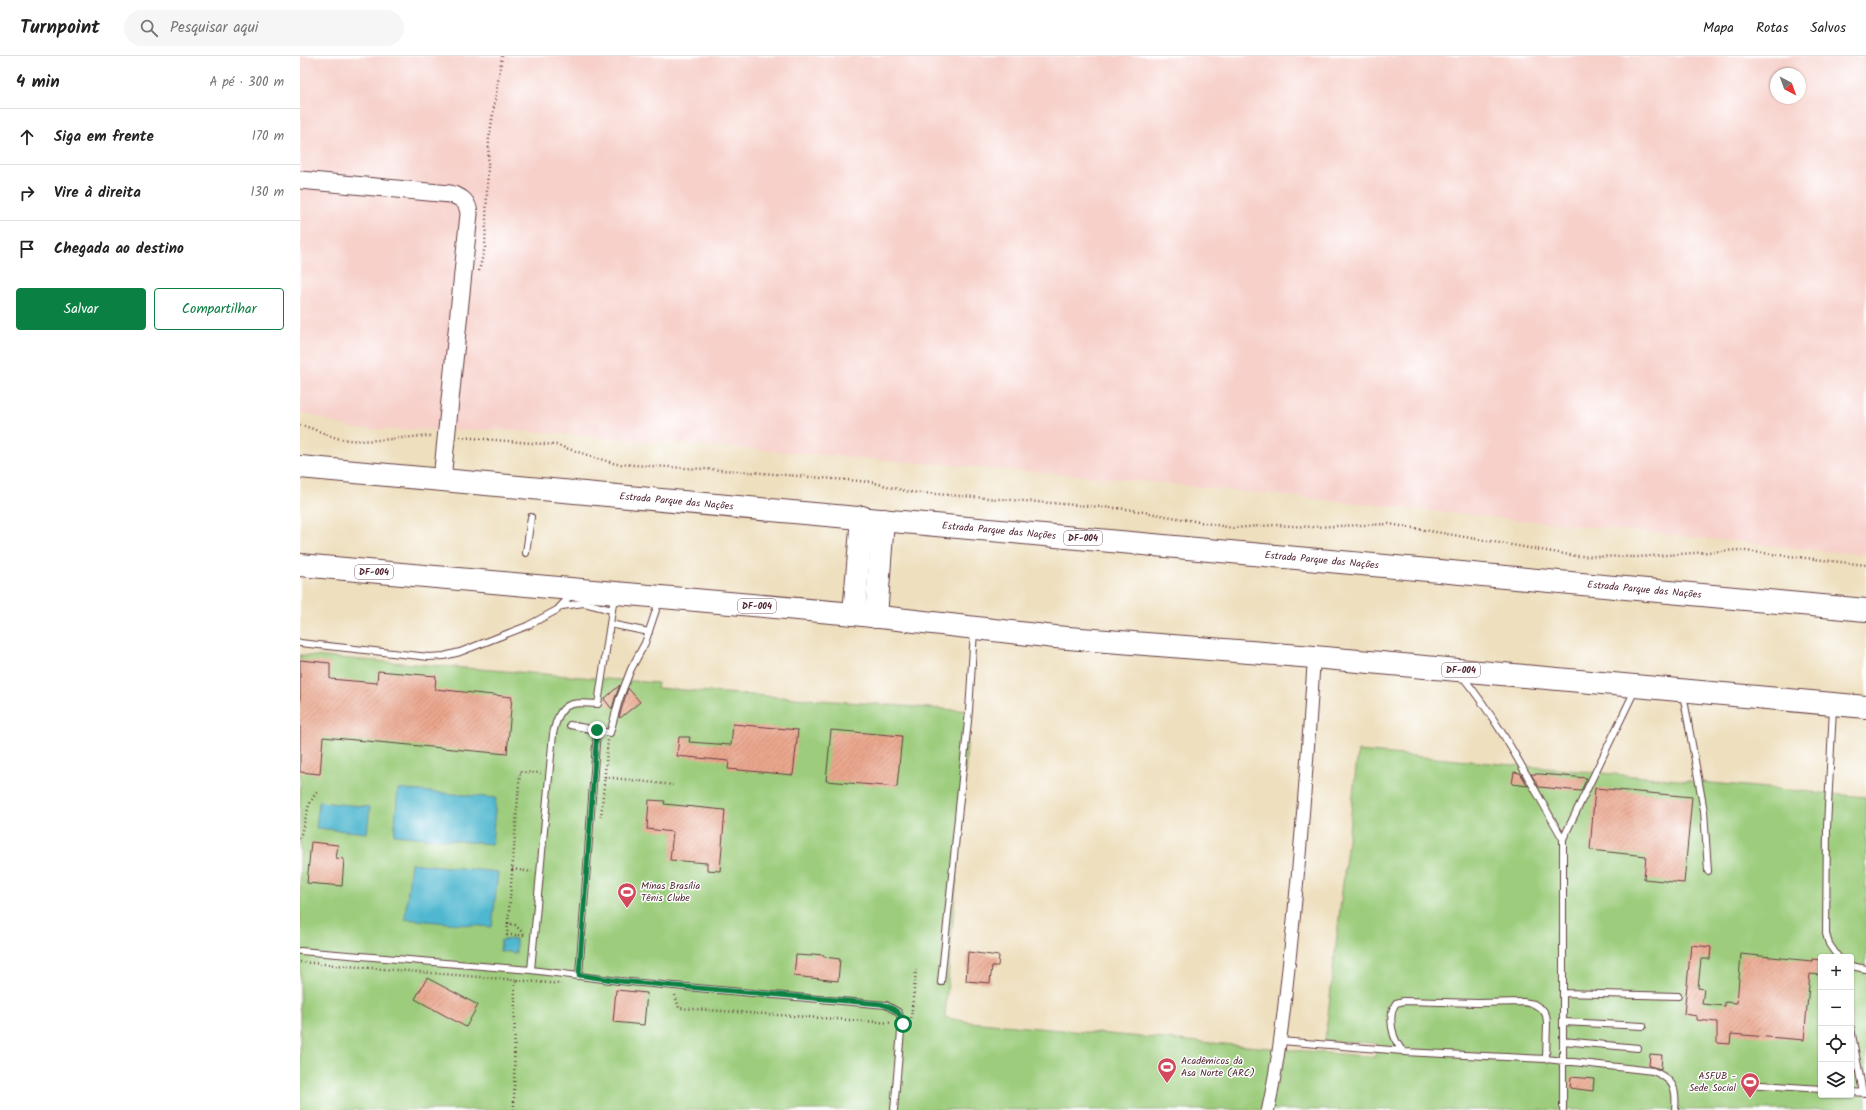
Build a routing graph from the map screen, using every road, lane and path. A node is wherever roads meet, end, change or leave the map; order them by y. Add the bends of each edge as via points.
1 (502, 56) edge
2 (300, 180) edge
3 (462, 289) junction
4 (300, 425) edge
5 (446, 436) junction
6 (300, 467) edge
7 (442, 479) junction
8 (531, 517) dead end
9 (873, 518) junction
10 (526, 554) dead end
11 (300, 565) edge
12 (1866, 565) edge
13 (568, 598) junction
14 (660, 598) junction
15 (613, 602) junction
16 (1866, 610) edge
17 (854, 614) junction
18 (876, 617) junction
19 (610, 624) junction
20 (974, 628) junction
21 (649, 632) junction
22 (300, 642) edge
23 (1314, 657) junction
24 (1457, 670) junction
25 (1637, 685) junction
26 (1682, 689) junction
27 (1833, 704) junction
28 (1866, 707) edge
29 (570, 725) dead end
30 (597, 730) junction
31 (608, 734) junction
32 (549, 773) junction
33 (605, 777) junction
34 (673, 785) dead end
35 (317, 791) dead end
36 (601, 823) dead end
37 (300, 838) edge
38 (1563, 839) junction
39 (512, 869) junction
40 (1708, 871) dead end
41 (540, 872) junction
42 (508, 923) junction
43 (525, 935) junction
44 (525, 942) dead end
45 (300, 951) edge
46 (1836, 954) edge
47 (300, 962) edge
48 (1854, 967) edge
49 (520, 969) junction
50 (1866, 969) edge
51 (531, 970) junction
52 (579, 975) junction
53 (515, 980) junction
54 (941, 982) dead end
55 (562, 984) dead end
56 (655, 985) junction
57 (1563, 993) junction
58 (1678, 996) dead end
59 (1563, 1022) junction
60 (894, 1023) dead end
61 (1643, 1026) dead end
62 (1281, 1041) junction
63 (1563, 1041) junction
64 (1854, 1043) edge
65 (1638, 1048) dead end
66 (1404, 1052) junction
67 (1546, 1059) junction
68 (1563, 1061) junction
69 (1746, 1084) dead end
70 (1818, 1089) edge
71 (1854, 1092) edge
72 (1865, 1093) edge
73 (514, 1110) edge
74 (894, 1110) edge
75 (1268, 1110) edge
76 (1563, 1110) edge
77 (1676, 1110) edge

1 - 3 path via 489,139 485,247 476,283
2 - 3 street via 432,191 458,196 464,200 469,206 469,214
3 - 5 street
4 - 5 path via 340,438 370,441 415,436
5 - 7 street
5 - 12 path via 556,445 616,464 871,482 910,492 1127,509 1233,528 1389,524 1576,556 1636,557 1737,550
6 - 7 highway, Estrada Parque das Nações / DF-004
7 - 9 highway, Estrada Parque das Nações / DF-004
8 - 10 lane
9 - 16 highway, Estrada Parque das Nações / DF-004
9 - 17 highway
9 - 18 highway
11 - 13 highway, DF-004
13 - 15 highway, DF-004
13 - 22 lane via 551,614 527,626 444,656 429,657
14 - 15 highway, DF-004
14 - 17 highway, DF-004
14 - 21 lane
15 - 19 lane
17 - 18 highway, DF-004
18 - 20 highway, DF-004
19 - 21 lane
19 - 32 lane via 598,704 575,702 564,708 556,717
20 - 23 highway, DF-004 via 1055,637
20 - 54 lane via 969,711
21 - 31 lane via 631,669 619,700 612,730
23 - 24 highway, DF-004
23 - 62 street
24 - 25 highway, DF-004
24 - 38 lane via 1487,708
25 - 26 highway, DF-004
25 - 38 lane
26 - 27 highway, DF-004
26 - 40 lane via 1704,811
27 - 28 highway, DF-004
27 - 46 lane via 1827,827 1826,934
29 - 30 lane
30 - 31 lane
30 - 52 lane
31 - 33 path
32 - 39 path via 520,772
32 - 41 lane
33 - 34 path
33 - 36 path
35 - 37 path via 309,805
38 - 57 lane
39 - 41 path
39 - 42 path
41 - 51 lane
42 - 43 path via 515,925
42 - 43 path via 507,935
43 - 44 path
45 - 49 lane
47 - 53 path
48 - 50 lane
49 - 51 lane
49 - 53 path
51 - 52 lane
52 - 56 lane
53 - 55 path
53 - 73 path
56 - 60 path via 655,993 676,995 679,1008
56 - 74 lane via 881,1004 892,1008 901,1016 903,1024
57 - 58 lane
57 - 59 lane
59 - 61 lane
59 - 63 lane
62 - 66 lane
62 - 75 street
63 - 65 lane
63 - 68 lane
64 - 72 lane
66 - 67 lane
66 - 67 lane via 1393,1032 1392,1010 1396,1003 1524,1002 1534,1004 1546,1015
67 - 68 lane
68 - 76 lane
68 - 77 lane via 1653,1071 1664,1075 1675,1088
69 - 70 lane
71 - 72 lane

